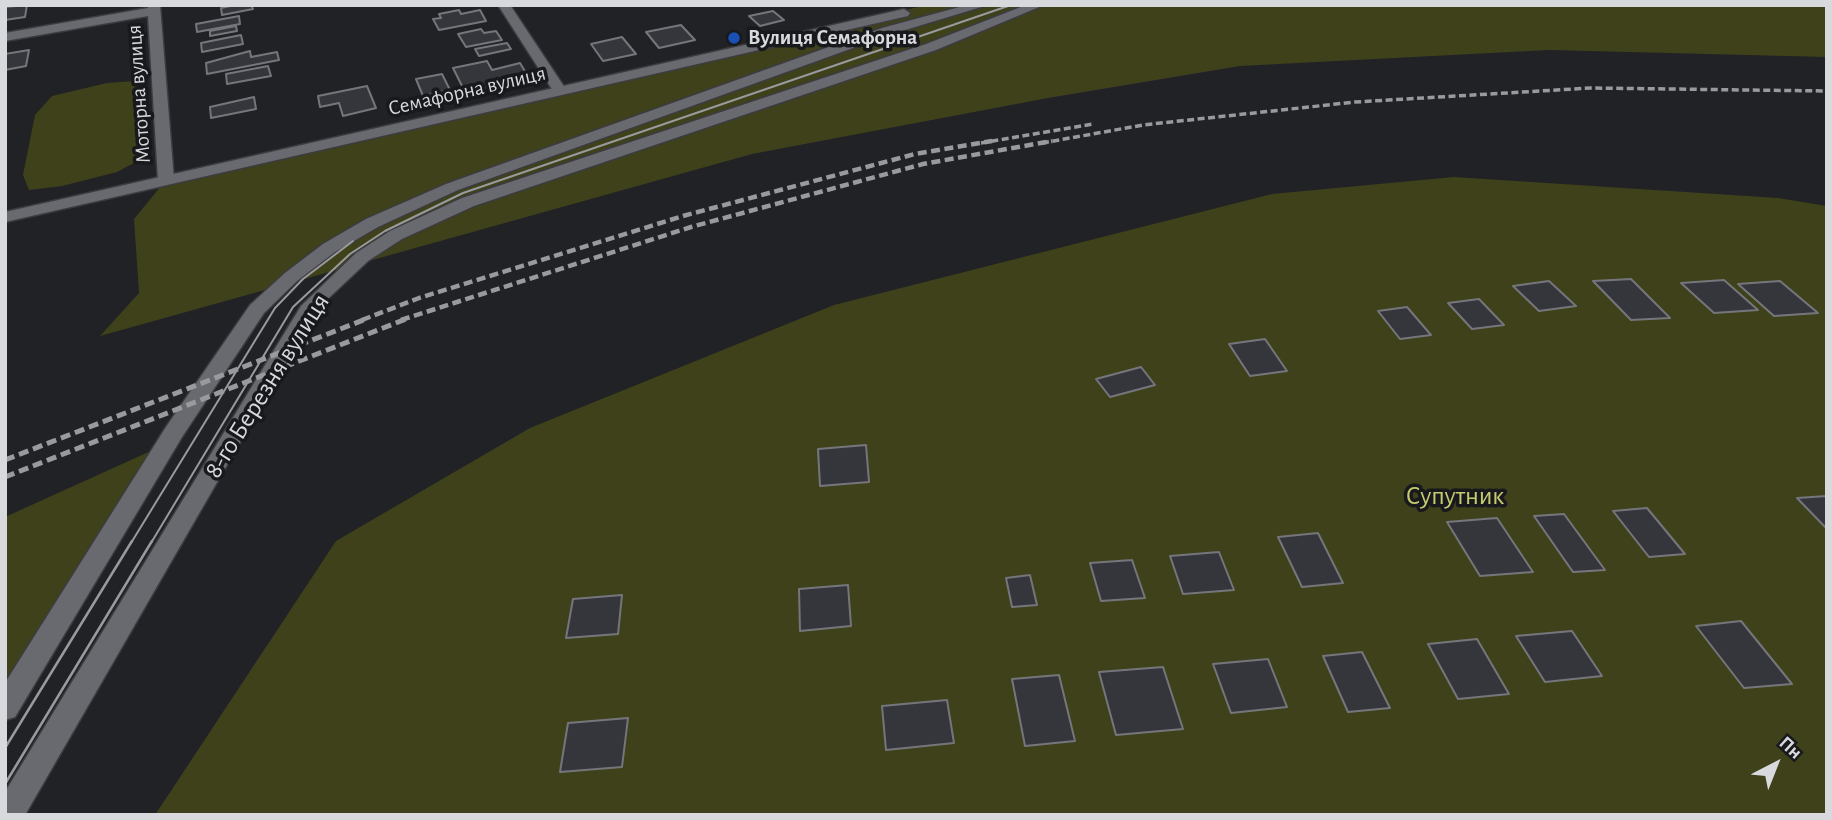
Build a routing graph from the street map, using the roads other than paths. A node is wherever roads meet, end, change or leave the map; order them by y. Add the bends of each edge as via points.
1 (505, 5) edge
2 (855, 5) edge
3 (937, 5) edge
4 (982, 5) edge
5 (1038, 5) edge
6 (154, 8) edge
7 (873, 20) junction
8 (887, 31) junction
9 (5, 37) edge
10 (916, 51) junction
11 (560, 91) junction
12 (166, 180) junction
13 (5, 217) edge
14 (5, 708) edge
15 (8, 815) edge

1 - 11 main road
2 - 7 main road
3 - 7 main road, Семафорна вулиця
4 - 8 main road
5 - 10 main road
6 - 9 main road
6 - 12 main road, Моторна вулиця
7 - 8 main road
7 - 11 main road, Семафорна вулиця
8 - 10 main road
8 - 14 main road, 8-го Березня вулиця via 452,187 372,223 309,262 257,309 242,331 174,432
10 - 15 main road, 8-го Березня вулиця via 468,202 396,235 362,257 310,306
11 - 12 main road, Семафорна вулиця
12 - 13 main road, Семафорна вулиця

